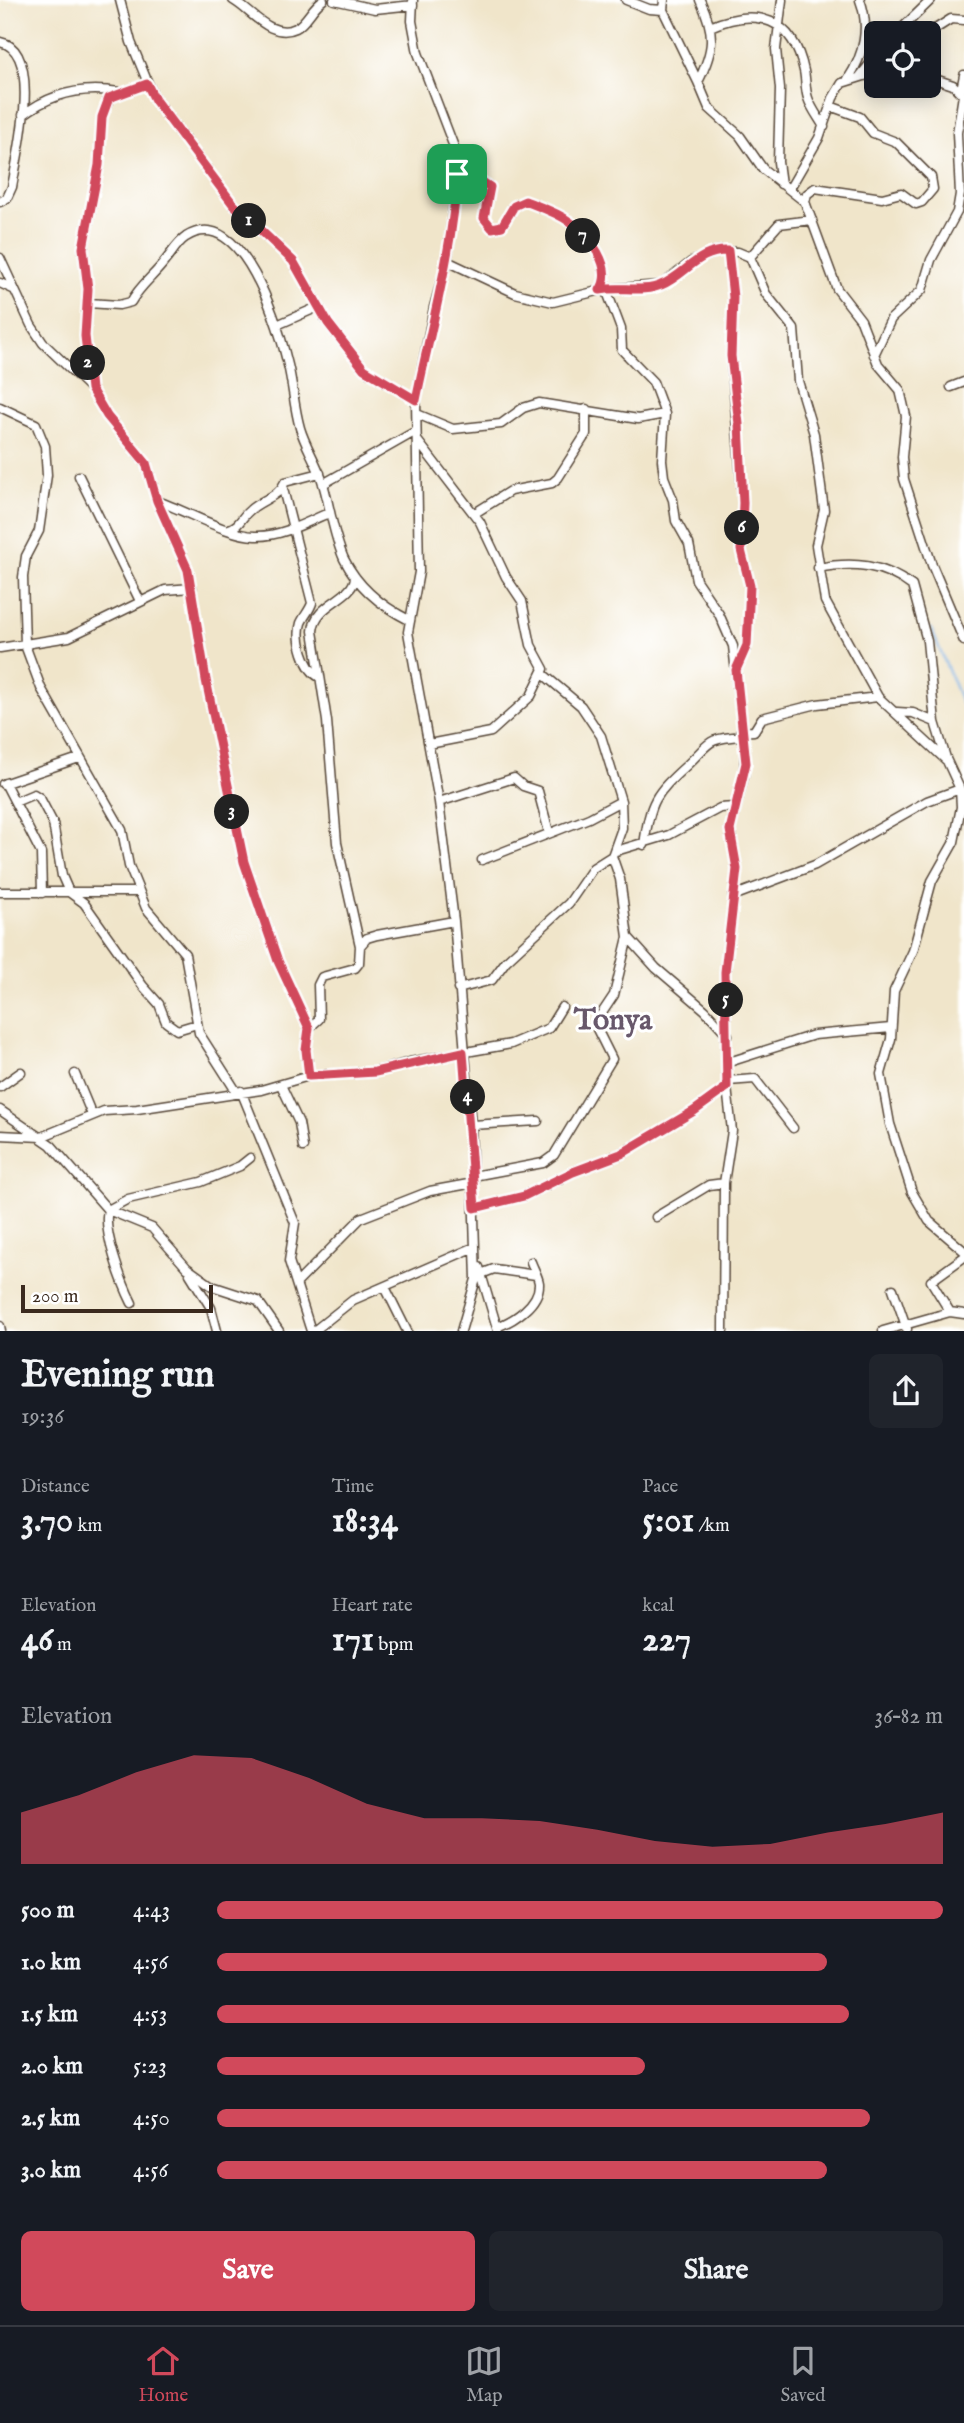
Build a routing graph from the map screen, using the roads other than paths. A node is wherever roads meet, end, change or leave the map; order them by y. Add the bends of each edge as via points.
1 (120, 0) edge
2 (233, 0) edge
3 (323, 0) edge
4 (334, 0) edge
5 (626, 0) edge
6 (664, 0) edge
7 (700, 0) edge
8 (782, 0) edge
9 (860, 0) edge
10 (931, 0) edge
11 (413, 3) edge
12 (663, 10) junction
13 (964, 20) edge
14 (909, 21) edge
15 (777, 22) junction
16 (941, 25) edge
17 (710, 27) junction
18 (0, 42) edge
19 (864, 71) edge
20 (864, 74) edge
21 (861, 75) junction
22 (964, 75) edge
23 (848, 79) junction
24 (698, 82) junction
25 (941, 83) edge
26 (147, 84) junction
27 (119, 92) junction
28 (963, 94) edge
29 (831, 106) junction
30 (23, 115) junction
31 (824, 127) junction
32 (457, 174) junction
33 (781, 184) junction
34 (790, 188) junction
35 (0, 202) edge
36 (805, 202) junction
37 (812, 220) junction
38 (728, 251) junction
39 (750, 257) junction
40 (0, 258) edge
41 (447, 261) junction
42 (0, 283) edge
43 (13, 289) junction
44 (603, 289) junction
45 (88, 303) junction
46 (318, 307) junction
47 (277, 325) junction
48 (874, 357) junction
49 (964, 382) edge
50 (951, 387) dead end
51 (91, 389) junction
52 (416, 400) junction
53 (0, 407) edge
54 (586, 409) junction
55 (417, 414) junction
56 (666, 414) junction
57 (416, 434) junction
58 (320, 473) junction
59 (79, 476) dead end
60 (323, 484) junction
61 (283, 489) junction
62 (157, 501) junction
63 (328, 513) junction
64 (475, 513) junction
65 (294, 528) junction
66 (229, 529) junction
67 (818, 568) junction
68 (355, 578) junction
69 (192, 588) junction
70 (140, 601) junction
71 (409, 620) junction
72 (964, 641) edge
73 (26, 645) junction
74 (0, 648) edge
75 (736, 670) junction
76 (543, 674) junction
77 (319, 677) junction
78 (878, 697) junction
79 (897, 712) junction
80 (935, 722) junction
81 (741, 734) junction
82 (429, 744) junction
83 (79, 758) junction
84 (947, 761) junction
85 (2, 784) edge
86 (960, 786) edge
87 (621, 801) junction
88 (15, 802) junction
89 (439, 802) junction
90 (734, 807) junction
91 (549, 832) junction
92 (644, 845) junction
93 (614, 854) junction
94 (482, 860) dead end
95 (0, 892) edge
96 (69, 892) junction
97 (139, 892) junction
98 (41, 893) junction
99 (733, 896) junction
100 (454, 921) junction
101 (628, 937) junction
102 (360, 946) junction
103 (458, 989) junction
104 (562, 1007) dead end
105 (197, 1024) junction
106 (309, 1028) junction
107 (891, 1028) junction
108 (728, 1035) junction
109 (463, 1052) junction
110 (729, 1062) junction
111 (21, 1072) dead end
112 (75, 1074) dead end
113 (309, 1076) junction
114 (728, 1084) junction
115 (281, 1085) junction
116 (0, 1087) edge
117 (239, 1091) junction
118 (0, 1110) edge
119 (92, 1115) junction
120 (538, 1121) dead end
121 (471, 1125) junction
122 (793, 1128) dead end
123 (0, 1135) edge
124 (41, 1137) junction
125 (303, 1147) dead end
126 (250, 1158) dead end
127 (474, 1179) junction
128 (724, 1183) junction
129 (475, 1208) junction
130 (108, 1210) junction
131 (656, 1217) dead end
132 (475, 1247) junction
133 (964, 1251) edge
134 (964, 1257) edge
135 (476, 1261) junction
136 (531, 1262) dead end
137 (187, 1268) junction
138 (481, 1274) junction
139 (536, 1275) junction
140 (297, 1283) junction
141 (385, 1287) junction
142 (893, 1289) dead end
143 (132, 1303) dead end
144 (950, 1312) junction
145 (964, 1314) edge
146 (906, 1328) edge
147 (497, 1329) edge
148 (217, 1331) edge
149 (279, 1331) edge
150 (312, 1331) edge
151 (407, 1331) edge
152 (461, 1331) edge
153 (723, 1331) edge
154 (883, 1331) edge

1 - 26 street
2 - 3 street via 279,30 296,28
4 - 11 street via 375,9
5 - 12 street
6 - 12 street
7 - 17 street
8 - 15 street
9 - 23 street via 866,33
10 - 14 street
11 - 32 street via 418,53 454,147
12 - 24 street
13 - 16 street via 951,19
15 - 17 street via 734,19
15 - 31 street via 791,37 804,70 808,99
15 - 33 street
17 - 24 street via 712,52
18 - 30 street via 20,55
19 - 21 street
20 - 21 street
21 - 23 street
22 - 28 street
23 - 29 street
24 - 33 street via 709,108
25 - 28 street
26 - 27 street
26 - 46 street via 233,204 293,261
27 - 30 street via 69,92
27 - 45 street via 109,98 102,117 99,165 87,214 83,248
28 - 48 street via 957,132 957,212 931,260 922,290 891,319
29 - 31 street
29 - 36 street via 860,117 873,133 896,142 930,177 933,190 916,204 901,193 882,198 815,188
30 - 35 street via 12,187
31 - 34 street
32 - 41 street
32 - 44 street via 475,177 490,187 484,218 492,228 502,226 514,206 525,201 570,222 604,264
33 - 34 street
34 - 36 street
36 - 37 street
37 - 39 street via 779,224
37 - 48 street via 834,282 861,320
38 - 39 street
38 - 44 street via 701,257 662,285
38 - 75 street via 743,503 741,550 750,586 747,645
39 - 67 street via 765,295 794,329 798,381 814,434 824,510 817,535
40 - 43 street
41 - 44 street via 537,300 562,302
41 - 52 street
42 - 43 street
43 - 51 street via 43,343
44 - 56 street via 622,332 622,350 653,382
45 - 47 street via 131,302 136,290 179,243 209,230 228,237 243,255
45 - 51 street via 85,336
46 - 47 street
46 - 52 street via 364,369
47 - 58 street via 299,427
48 - 72 street via 904,401 904,479 932,565
49 - 50 street
51 - 62 street via 146,463
52 - 55 street
53 - 73 street via 36,424 46,446 41,522 26,556 23,577
54 - 55 street via 532,404 501,424 465,428 445,427
54 - 56 street via 638,419
54 - 64 street via 586,434 558,478 510,491
55 - 57 street
56 - 75 street via 662,460 676,521 689,544 696,580 724,622
57 - 60 street
57 - 64 street
57 - 71 street via 419,572
58 - 60 street
58 - 61 street via 285,482
59 - 70 street
60 - 63 street
61 - 65 street
61 - 66 street via 246,512 238,526
62 - 66 street
62 - 69 street
63 - 65 street
63 - 68 street
64 - 76 street via 525,608 530,640 543,664
65 - 66 street via 258,536
65 - 77 street via 313,603 301,624 303,649 309,668
67 - 78 street via 833,618
67 - 80 street via 843,564 879,567 912,586 927,640
68 - 71 street via 376,599
68 - 77 street via 351,590 327,606 314,622
69 - 70 street via 164,590
69 - 106 street via 206,680 246,870 278,961
70 - 73 street via 69,637
71 - 82 street via 410,649
73 - 74 street
73 - 83 street via 41,688
75 - 81 street
76 - 82 street via 531,696 491,732
76 - 87 street via 581,706 601,736
77 - 102 street via 337,843
78 - 79 street
78 - 81 street via 817,704 762,718 754,731
79 - 80 street
79 - 84 street
80 - 84 street
81 - 90 street via 744,775
81 - 92 street via 711,739 662,787 650,813
82 - 89 street
83 - 85 street
83 - 97 street via 122,830
84 - 86 street
85 - 88 street
86 - 99 street via 815,865
86 - 107 street via 954,842 932,881 914,951 894,991
87 - 91 street
87 - 93 street via 622,828
88 - 96 street via 34,793 40,798 55,830
88 - 98 street via 41,853
89 - 91 street via 514,778 538,791
89 - 100 street
90 - 92 street via 720,808
90 - 99 street via 730,830 737,869
91 - 94 street
92 - 93 street
93 - 101 street
93 - 103 street via 593,868 569,903 506,961 492,980
95 - 98 street
96 - 97 street
96 - 98 street
96 - 105 street via 87,907 159,1004 170,1026 177,1030
97 - 105 street via 154,919 185,954
99 - 108 street via 725,972
100 - 102 street via 377,935
100 - 103 street
101 - 108 street
101 - 127 street via 614,995 597,1029 612,1059 554,1155 542,1163
102 - 106 street via 355,968 321,977 319,1019
103 - 109 street
104 - 109 street via 549,1028 537,1034 511,1044
105 - 117 street
106 - 113 street
107 - 110 street via 804,1037
107 - 133 street via 881,1074 901,1160 929,1221
108 - 110 street
109 - 113 street via 375,1072
109 - 121 street
110 - 114 street
111 - 116 street
112 - 119 street
113 - 115 street
114 - 122 street via 755,1079
114 - 128 street via 732,1131
114 - 129 street via 694,1111 621,1154 524,1196
115 - 117 street
115 - 125 street via 299,1122
117 - 119 street
117 - 140 street via 295,1223 289,1258
118 - 124 street
119 - 124 street
120 - 121 street
121 - 127 street
123 - 124 street
124 - 130 street
126 - 130 street via 201,1182 128,1199
127 - 129 street
127 - 140 street via 361,1218
128 - 131 street via 709,1185
128 - 153 street
129 - 132 street
130 - 137 street via 152,1228
130 - 143 street via 106,1224 118,1273
132 - 135 street
132 - 141 street
134 - 144 street via 931,1281
135 - 138 street
135 - 152 street via 476,1284
136 - 139 street
137 - 148 street via 217,1320
137 - 149 street via 221,1290 258,1301
138 - 139 street via 494,1269
138 - 147 street
139 - 147 street via 537,1292 521,1314
140 - 150 street
141 - 150 street via 351,1302
141 - 151 street
142 - 146 street
144 - 145 street
144 - 146 street
146 - 154 street

